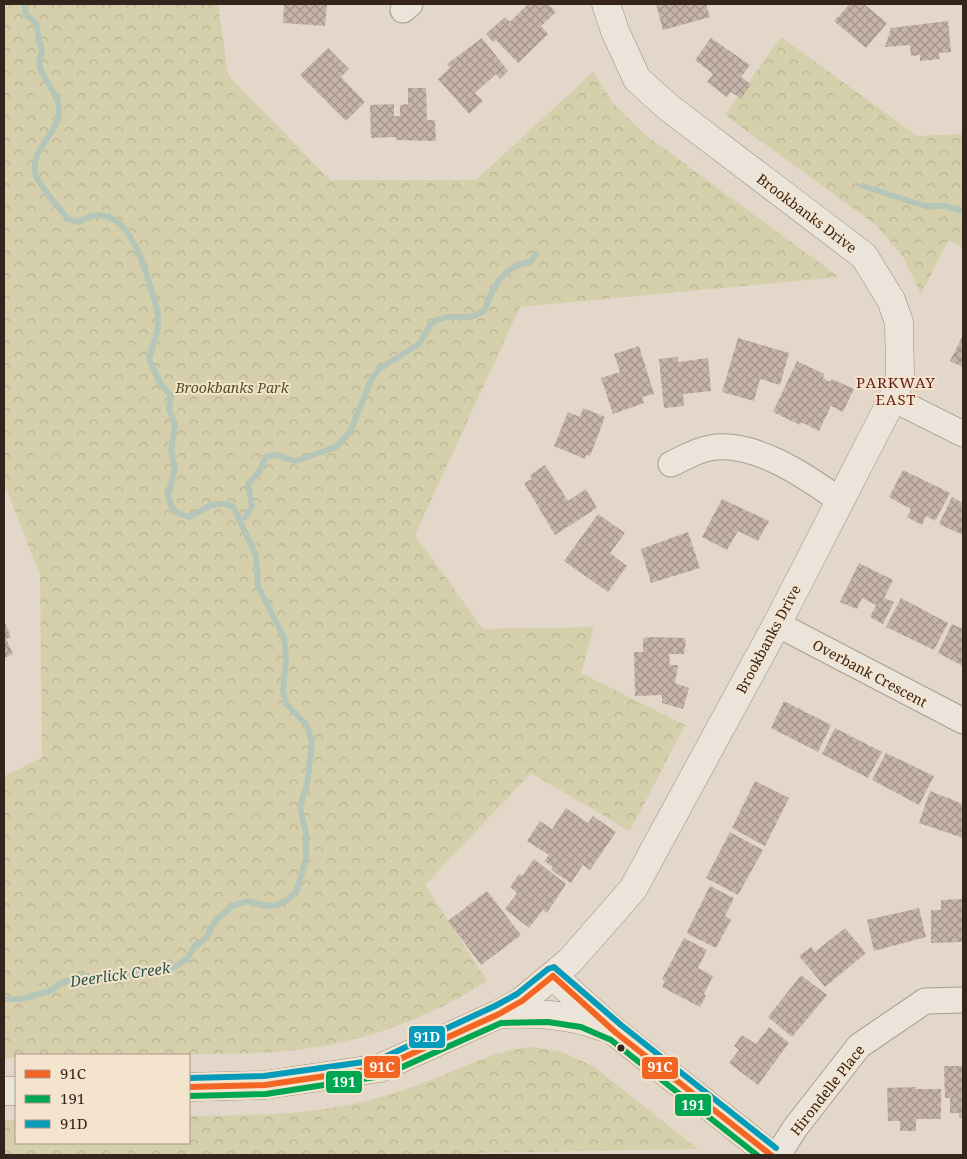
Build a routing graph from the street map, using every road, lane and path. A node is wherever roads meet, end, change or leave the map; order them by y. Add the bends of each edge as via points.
1 (606, 4) edge
2 (893, 399) junction
3 (963, 434) edge
4 (672, 464) dead end
5 (839, 500) junction
6 (778, 624) junction
7 (963, 721) edge
8 (553, 976) junction
9 (963, 1000) edge
10 (499, 1014) junction
11 (615, 1032) junction
12 (190, 1088) edge
13 (771, 1155) edge
14 (778, 1155) edge

1 - 2 street, Brookbanks Drive via 636,79 864,256 891,300 899,322 900,374
2 - 3 street
2 - 5 street, Brookbanks Drive
4 - 5 street via 710,448 737,447 760,454 814,482
5 - 6 street, Brookbanks Drive
6 - 7 street, Overbank Crescent
6 - 8 street, Brookbanks Drive via 633,889
8 - 10 street, Brookbanks Drive via 522,1001
8 - 11 street
9 - 14 street, Hirondelle Place via 925,1000 859,1046
10 - 11 street via 570,1016
10 - 12 street, Brookbanks Drive via 380,1068 265,1084
11 - 13 street

